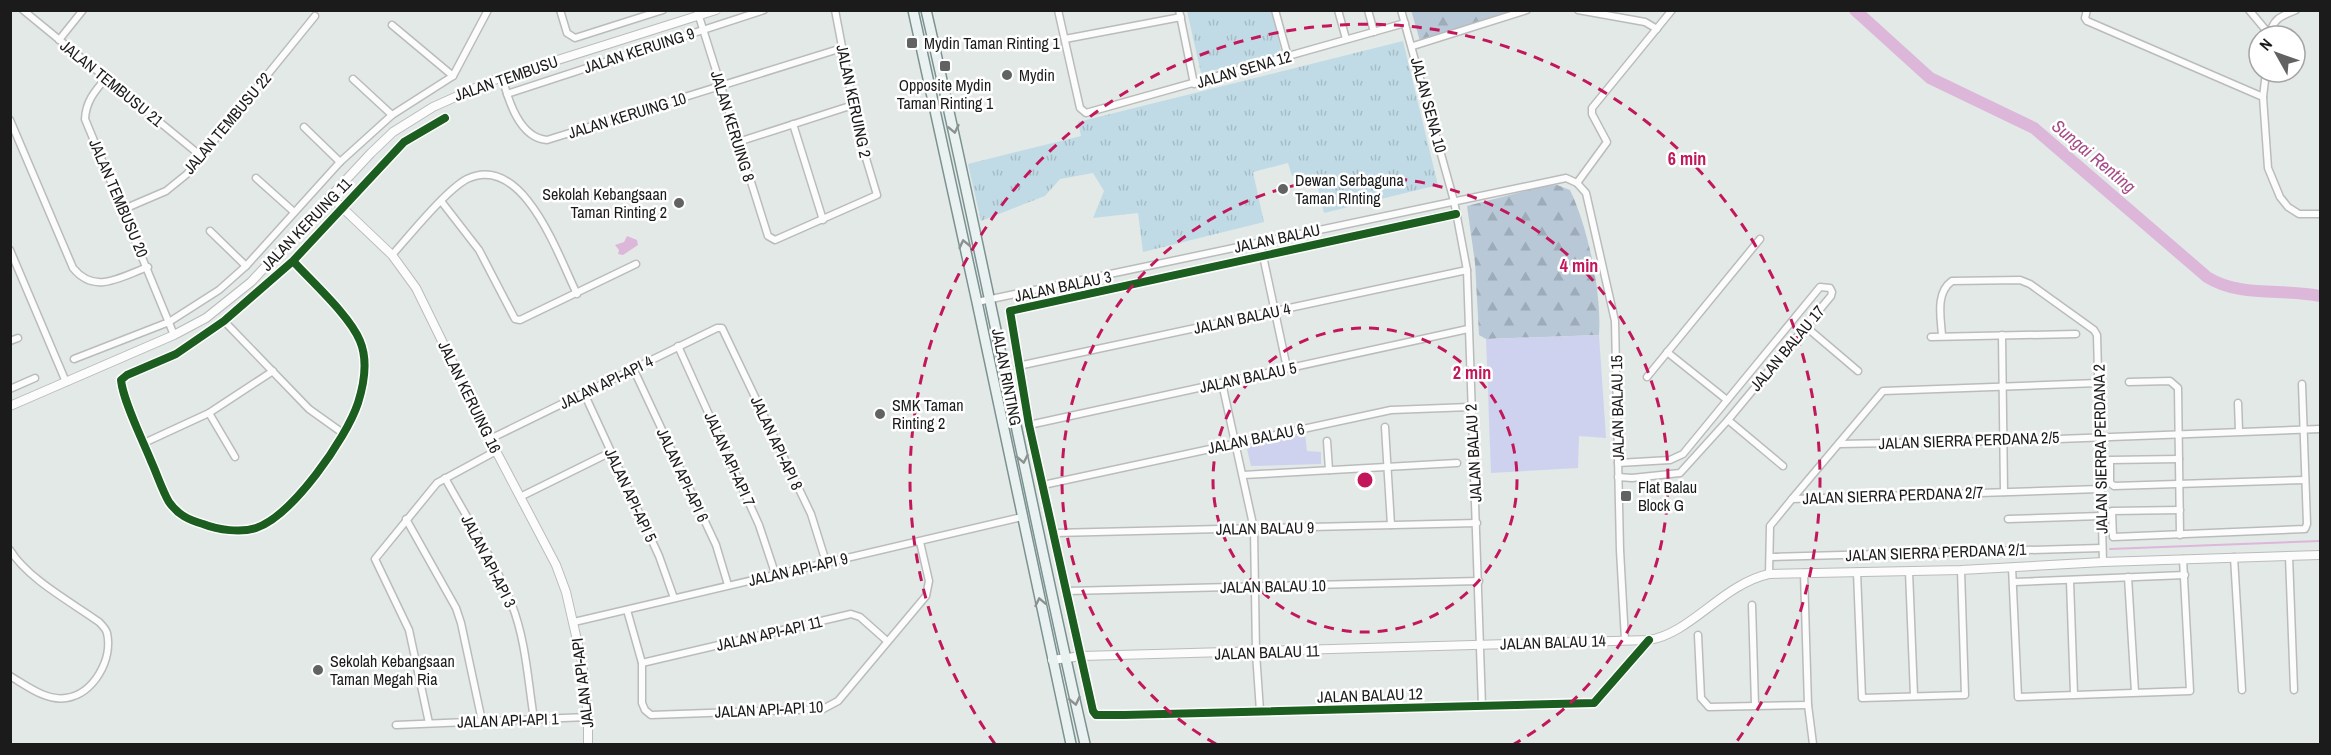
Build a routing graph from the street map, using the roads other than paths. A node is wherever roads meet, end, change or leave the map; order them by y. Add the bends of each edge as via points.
1 (23, 10) edge
2 (83, 10) edge
3 (488, 10) edge
4 (560, 10) edge
5 (663, 10) edge
6 (716, 10) edge
7 (764, 10) edge
8 (835, 10) edge
9 (913, 10) edge
10 (926, 10) edge
11 (1058, 10) edge
12 (1275, 10) edge
13 (1338, 10) edge
14 (1368, 10) edge
15 (1401, 10) edge
16 (1527, 10) edge
17 (1578, 10) edge
18 (1672, 10) edge
19 (2087, 10) edge
20 (2250, 10) edge
21 (2296, 10) edge
22 (698, 13) edge
23 (1180, 14) edge
24 (315, 16) dead end
25 (1405, 23) junction
26 (2261, 24) edge
27 (2273, 24) edge
28 (392, 25) dead end
29 (1657, 29) junction
30 (703, 30) junction
31 (1374, 32) junction
32 (1065, 39) junction
33 (1346, 39) junction
34 (59, 40) junction
35 (1413, 46) junction
36 (843, 48) junction
37 (1288, 57) junction
38 (453, 76) junction
39 (502, 77) junction
40 (106, 78) junction
41 (353, 79) dead end
42 (1194, 84) junction
43 (2265, 84) edge
44 (721, 86) junction
45 (507, 94) junction
46 (2264, 97) junction
47 (853, 105) junction
48 (392, 114) junction
49 (445, 118) dead end
50 (10, 120) edge
51 (793, 124) junction
52 (304, 127) dead end
53 (738, 142) junction
54 (201, 156) junction
55 (340, 162) junction
56 (256, 178) dead end
57 (1576, 183) junction
58 (330, 196) junction
59 (441, 201) junction
60 (1454, 201) junction
61 (342, 207) junction
62 (124, 209) junction
63 (294, 212) junction
64 (1456, 214) junction
65 (2320, 214) edge
66 (823, 220) junction
67 (210, 231) dead end
68 (1760, 239) dead end
69 (1260, 242) junction
70 (10, 250) edge
71 (392, 255) junction
72 (1263, 256) junction
73 (293, 261) junction
74 (636, 264) dead end
75 (246, 266) junction
76 (148, 267) junction
77 (1467, 270) junction
78 (577, 294) junction
79 (991, 299) junction
80 (977, 302) junction
81 (1275, 311) junction
82 (224, 321) junction
83 (169, 322) junction
84 (1805, 326) junction
85 (722, 328) joint
86 (1467, 329) junction
87 (2076, 333) dead end
88 (174, 335) junction
89 (2002, 335) junction
90 (1942, 336) junction
91 (1930, 337) dead end
92 (18, 338) dead end
93 (10, 341) edge
94 (678, 346) junction
95 (1667, 352) junction
96 (74, 359) dead end
97 (1018, 366) junction
98 (633, 368) junction
99 (1287, 368) junction
100 (273, 371) junction
101 (1858, 371) dead end
102 (1647, 377) dead end
103 (35, 378) dead end
104 (66, 382) junction
105 (1222, 382) junction
106 (2129, 382) dead end
107 (2098, 383) junction
108 (2302, 384) dead end
109 (2002, 387) junction
110 (10, 389) edge
111 (584, 393) junction
112 (1727, 400) junction
113 (2238, 403) dead end
114 (10, 406) edge
115 (1470, 407) junction
116 (209, 413) junction
117 (1728, 420) junction
118 (1029, 424) junction
119 (1385, 427) dead end
120 (2304, 429) junction
121 (2320, 429) edge
122 (2239, 431) junction
123 (2179, 432) junction
124 (344, 434) junction
125 (2100, 436) junction
126 (490, 439) junction
127 (1327, 441) dead end
128 (2003, 441) junction
129 (1236, 442) junction
130 (144, 443) junction
131 (1839, 444) junction
132 (496, 451) junction
133 (611, 452) junction
134 (235, 457) dead end
135 (2180, 459) junction
136 (1457, 463) dead end
137 (1618, 463) junction
138 (1783, 466) dead end
139 (1387, 467) junction
140 (1329, 470) junction
141 (1243, 475) junction
142 (1618, 477) junction
143 (446, 478) junction
144 (2306, 480) junction
145 (2180, 483) junction
146 (1043, 485) junction
147 (2100, 489) junction
148 (2004, 492) junction
149 (520, 496) junction
150 (1792, 499) junction
151 (2180, 510) junction
152 (2101, 516) junction
153 (1022, 517) junction
154 (406, 519) junction
155 (2008, 519) dead end
156 (1477, 523) junction
157 (1391, 525) junction
158 (1254, 529) junction
159 (1054, 533) junction
160 (2181, 535) junction
161 (920, 542) junction
162 (2102, 548) junction
163 (10, 550) edge
164 (2320, 555) edge
165 (2289, 556) junction
166 (1770, 557) junction
167 (2234, 557) junction
168 (2183, 560) junction
169 (826, 562) junction
170 (2103, 562) junction
171 (2012, 567) junction
172 (1961, 570) junction
173 (1909, 571) junction
174 (1857, 572) junction
175 (775, 573) junction
176 (1804, 573) junction
177 (1769, 574) junction
178 (2185, 575) junction
179 (2128, 578) junction
180 (2070, 580) junction
181 (1479, 581) junction
182 (2014, 582) junction
183 (728, 585) junction
184 (1255, 586) junction
185 (1067, 591) junction
186 (674, 598) junction
187 (1752, 604) dead end
188 (627, 610) junction
189 (574, 622) junction
190 (1698, 635) dead end
191 (887, 640) junction
192 (1625, 640) junction
193 (1649, 640) junction
194 (1482, 645) junction
195 (1256, 652) junction
196 (1082, 656) junction
197 (1065, 657) junction
198 (1052, 660) junction
199 (642, 663) junction
200 (10, 676) edge
201 (2242, 690) dead end
202 (2294, 690) dead end
203 (2135, 692) junction
204 (2074, 694) junction
205 (1914, 696) junction
206 (1755, 705) junction
207 (1808, 705) junction
208 (1482, 706) junction
209 (1260, 711) junction
210 (1096, 715) joint
211 (588, 717) junction
212 (534, 719) junction
213 (482, 721) junction
214 (429, 723) junction
215 (396, 725) dead end
216 (588, 744) edge
217 (1071, 744) edge
218 (1084, 744) edge
219 (1813, 744) edge

1 - 34 street, JALAN TEMBUSU 21
2 - 34 street
3 - 38 street
4 - 5 street via 575,38
6 - 22 street, JALAN TEMBUSU
7 - 30 street, JALAN KERUING 9
8 - 36 street, JALAN KERUING 2
80 -> 9 main road, JALAN RINTING
10 -> 79 main road, JALAN RINTING
11 - 32 street
12 - 37 street
13 - 33 street
14 - 31 street
15 - 25 street, JALAN SENA 10
16 - 35 street
17 - 29 street via 1645,22
18 - 29 street
19 - 46 street via 2087,21
20 - 26 street
21 - 27 street
22 - 30 street, JALAN KERUING 8
22 - 39 street, JALAN TEMBUSU
23 - 32 street
23 - 42 street
24 - 54 street, JALAN TEMBUSU 22
25 - 31 street, JALAN SENA 12
25 - 35 street, JALAN SENA 10
28 - 38 street
29 - 57 street via 1592,108 1607,142
30 - 44 street, JALAN KERUING 8
30 - 45 street, JALAN KERUING 9
31 - 33 street, JALAN SENA 12
32 - 42 street, JALAN SENA 12 via 1082,112
33 - 37 street, JALAN SENA 12
34 - 40 street, JALAN TEMBUSU 21
35 - 60 street, JALAN SENA 10
36 - 44 street, JALAN KERUING 10
36 - 47 street, JALAN KERUING 2
37 - 42 street, JALAN SENA 12
38 - 48 street
39 - 45 street
39 - 58 street, JALAN TEMBUSU via 460,92 393,132
40 - 54 street, JALAN TEMBUSU 21
40 - 62 street, JALAN TEMBUSU 20 via 90,96 85,119
41 - 48 street
43 - 46 street
44 - 45 street, JALAN KERUING 10 via 547,140 534,135 516,117
44 - 53 street, JALAN KERUING 8
46 - 65 street via 2268,168 2280,197 2299,214
47 - 51 street
47 - 66 street, JALAN KERUING 2 via 877,195
48 - 55 street
49 - 61 street, JALAN KERUING 11 via 404,142
50 - 76 street via 79,275 96,283 108,282
51 - 53 street
51 - 66 street
52 - 55 street
53 - 66 street, JALAN KERUING 8 via 768,236 775,240
54 - 62 street, JALAN TEMBUSU 22 via 166,191
55 - 63 street
56 - 63 street
57 - 60 street, JALAN BALAU via 1566,178
57 - 137 street, JALAN BALAU 15 via 1586,193 1615,321
58 - 61 street, JALAN KERUING 16
58 - 88 street, JALAN TEMBUSU via 251,282 206,318
59 - 71 street
59 - 78 street via 479,250 512,314 520,320
59 - 78 street via 466,180 494,176 507,181 541,219
60 - 64 street, JALAN BALAU 2
60 - 69 street, JALAN BALAU
61 - 71 street, JALAN KERUING 16
61 - 73 street, JALAN KERUING 11
62 - 76 street, JALAN TEMBUSU 20
63 - 75 street
64 - 72 street, JALAN BALAU 3
64 - 77 street, JALAN BALAU 2
67 - 75 street
68 - 95 street
69 - 72 street
69 - 79 street, JALAN BALAU
70 - 104 street
71 - 126 street, JALAN KERUING 16 via 416,288
72 - 81 street
72 - 97 street, JALAN BALAU 3 via 1010,311
73 - 82 street, JALAN KERUING 11
73 - 124 street via 361,342 364,379
74 - 78 street
75 - 83 street via 219,290
76 - 83 street, JALAN TEMBUSU 20
77 - 81 street, JALAN BALAU 4
77 - 86 street, JALAN BALAU 2
79 - 80 street, JALAN BALAU
79 -> 197 main road, JALAN RINTING
80 - 153 main road, JALAN RINTING
81 - 97 street, JALAN BALAU 4
81 - 99 street
82 - 100 street
82 - 130 street, JALAN KERUING 11 via 176,354 121,380
83 - 88 street, JALAN TEMBUSU 20
83 - 96 street
84 - 101 street
84 - 112 street, JALAN BALAU 17 via 1831,296 1830,288 1820,287
84 - 117 street, JALAN BALAU 17
85 - 94 street, JALAN API-API 4
85 - 169 street, JALAN API-API 8 via 811,514
86 - 99 street, JALAN BALAU 5
86 - 115 street, JALAN BALAU 2
87 - 89 street
88 - 104 street, JALAN TEMBUSU
89 - 90 street
89 - 109 street, JALAN SIERRA PERDANA 2/7
90 - 91 street
90 - 107 street, JALAN SIERRA PERDANA 2 via 1941,296 1952,281 2020,280 2094,330
92 - 93 street
94 - 98 street, JALAN API-API 4
94 - 175 street, JALAN API-API 7 via 759,525
95 - 102 street
95 - 112 street
97 - 118 street, JALAN BALAU 3
98 - 111 street, JALAN API-API 4
98 - 183 street, JALAN API-API 6 via 716,545
99 - 105 street, JALAN BALAU 5
100 - 116 street
100 - 124 street via 316,416
103 - 110 street
104 - 114 street, JALAN TEMBUSU
105 - 118 street, JALAN BALAU 5
105 - 129 street
106 - 123 street via 2170,381 2178,388
107 - 109 street
107 - 125 street, JALAN SIERRA PERDANA 2
108 - 120 street
109 - 128 street, JALAN SIERRA PERDANA 2/7
109 - 131 street via 1886,390
111 - 126 street, JALAN API-API 4
111 - 133 street, JALAN API-API 5
112 - 137 street, JALAN BALAU 17 via 1676,459
113 - 122 street
115 - 129 street, JALAN BALAU 6 via 1390,410
115 - 156 street, JALAN BALAU 2
116 - 130 street
116 - 134 street
117 - 138 street
117 - 142 street, JALAN BALAU 17 via 1680,473
118 - 146 street, JALAN BALAU 3
119 - 139 street
120 - 121 street, JALAN SIERRA PERDANA 2/5
120 - 122 street, JALAN SIERRA PERDANA 2/5
120 - 144 street
122 - 123 street, JALAN SIERRA PERDANA 2/5
123 - 125 street, JALAN SIERRA PERDANA 2/5
123 - 135 street
124 - 130 street via 301,494 271,521 242,530 210,527 181,515 169,502
125 - 128 street, JALAN SIERRA PERDANA 2/5
125 - 147 street, JALAN SIERRA PERDANA 2
126 - 132 street, JALAN KERUING 16
127 - 140 street
128 - 131 street, JALAN SIERRA PERDANA 2/5
128 - 148 street, JALAN SIERRA PERDANA 2/7
129 - 141 street
129 - 146 street, JALAN BALAU 6
131 - 150 street
132 - 143 street
132 - 149 street, JALAN KERUING 16
133 - 149 street
133 - 186 street, JALAN API-API 5
135 - 145 street
135 - 145 street via 2109,462 2110,483 2114,486
136 - 139 street
137 - 142 street, JALAN BALAU 15
139 - 140 street
139 - 157 street
140 - 141 street
141 - 158 street
142 - 192 street, JALAN BALAU 15
143 - 154 street via 431,489
143 - 212 street, JALAN API-API 3 via 513,606
144 - 145 street
144 - 160 street via 2305,530
145 - 151 street
146 - 159 street, JALAN BALAU 3
147 - 148 street, JALAN SIERRA PERDANA 2/7
147 - 152 street, JALAN SIERRA PERDANA 2
148 - 150 street, JALAN SIERRA PERDANA 2/7
149 - 189 street, JALAN KERUING 16 via 556,565
150 - 166 street, JALAN SIERRA PERDANA 2/7 via 1770,526
151 - 160 street
151 - 160 street via 2112,511 2113,537
152 - 155 street
152 - 162 street, JALAN SIERRA PERDANA 2
153 - 161 street, JALAN API-API 9
198 -> 153 main road, JALAN RINTING
154 - 213 street via 456,608
154 - 214 street via 375,559 409,630
156 - 157 street, JALAN BALAU 9
156 - 181 street, JALAN BALAU 2
157 - 158 street, JALAN BALAU 9
158 - 159 street, JALAN BALAU 9
158 - 184 street
159 - 185 street, JALAN BALAU 3
161 - 169 street, JALAN API-API 9
161 - 191 street, JALAN API-API 10 via 929,589
162 - 166 street, JALAN SIERRA PERDANA 2/1
162 - 170 street, JALAN SIERRA PERDANA 2
163 - 200 street via 24,567 99,622 107,631 107,645 105,663 90,687 76,695 64,698 37,693
164 - 165 street
165 - 167 street
165 - 202 street
166 - 177 street, JALAN SIERRA PERDANA 2/7
167 - 168 street
167 - 201 street
168 - 170 street
168 - 178 street
169 - 175 street, JALAN API-API 9
170 - 171 street
171 - 172 street
171 - 182 street
172 - 173 street
172 - 205 street via 1965,695
173 - 174 street
173 - 205 street
174 - 176 street
174 - 205 street via 1862,698
175 - 183 street, JALAN API-API 9
176 - 177 street
176 - 207 street
177 - 193 street via 1744,583 1669,634
178 - 179 street
178 - 203 street via 2190,691
179 - 180 street
179 - 203 street
180 - 182 street
180 - 204 street
181 - 184 street, JALAN BALAU 10
181 - 194 street, JALAN BALAU 2
182 - 204 street via 2018,697
183 - 186 street, JALAN API-API 9
184 - 185 street, JALAN BALAU 10
184 - 195 street
185 - 196 street, JALAN BALAU 3
186 - 188 street, JALAN API-API 9
187 - 206 street
188 - 189 street, JALAN API-API 9
188 - 199 street, JALAN API-API 10
189 - 211 street, JALAN API-API
190 - 206 street via 1704,703 1709,707
191 - 199 street, JALAN API-API 11 via 851,614
191 - 199 street, JALAN API-API 10 via 838,701 823,709 651,714 642,703
192 - 193 street, JALAN BALAU 14
192 - 194 street, JALAN BALAU 14
193 - 208 street, JALAN BALAU 12 via 1595,703
194 - 195 street, JALAN BALAU 11
194 - 208 street, JALAN BALAU 2
195 - 196 street, JALAN BALAU 11
195 - 209 street
196 - 197 street, JALAN BALAU 11
196 - 210 street, JALAN BALAU 3
197 - 198 street, JALAN BALAU 11
197 -> 218 main road, JALAN RINTING
198 - 217 main road, JALAN RINTING
203 - 204 street
206 - 207 street
207 - 219 street
208 - 209 street, JALAN BALAU 12
209 - 210 street, JALAN BALAU 12
211 - 212 street, JALAN API-API 1
211 - 216 street, JALAN API-API
212 - 213 street, JALAN API-API 1
213 - 214 street, JALAN API-API 1
214 - 215 street, JALAN API-API 1

